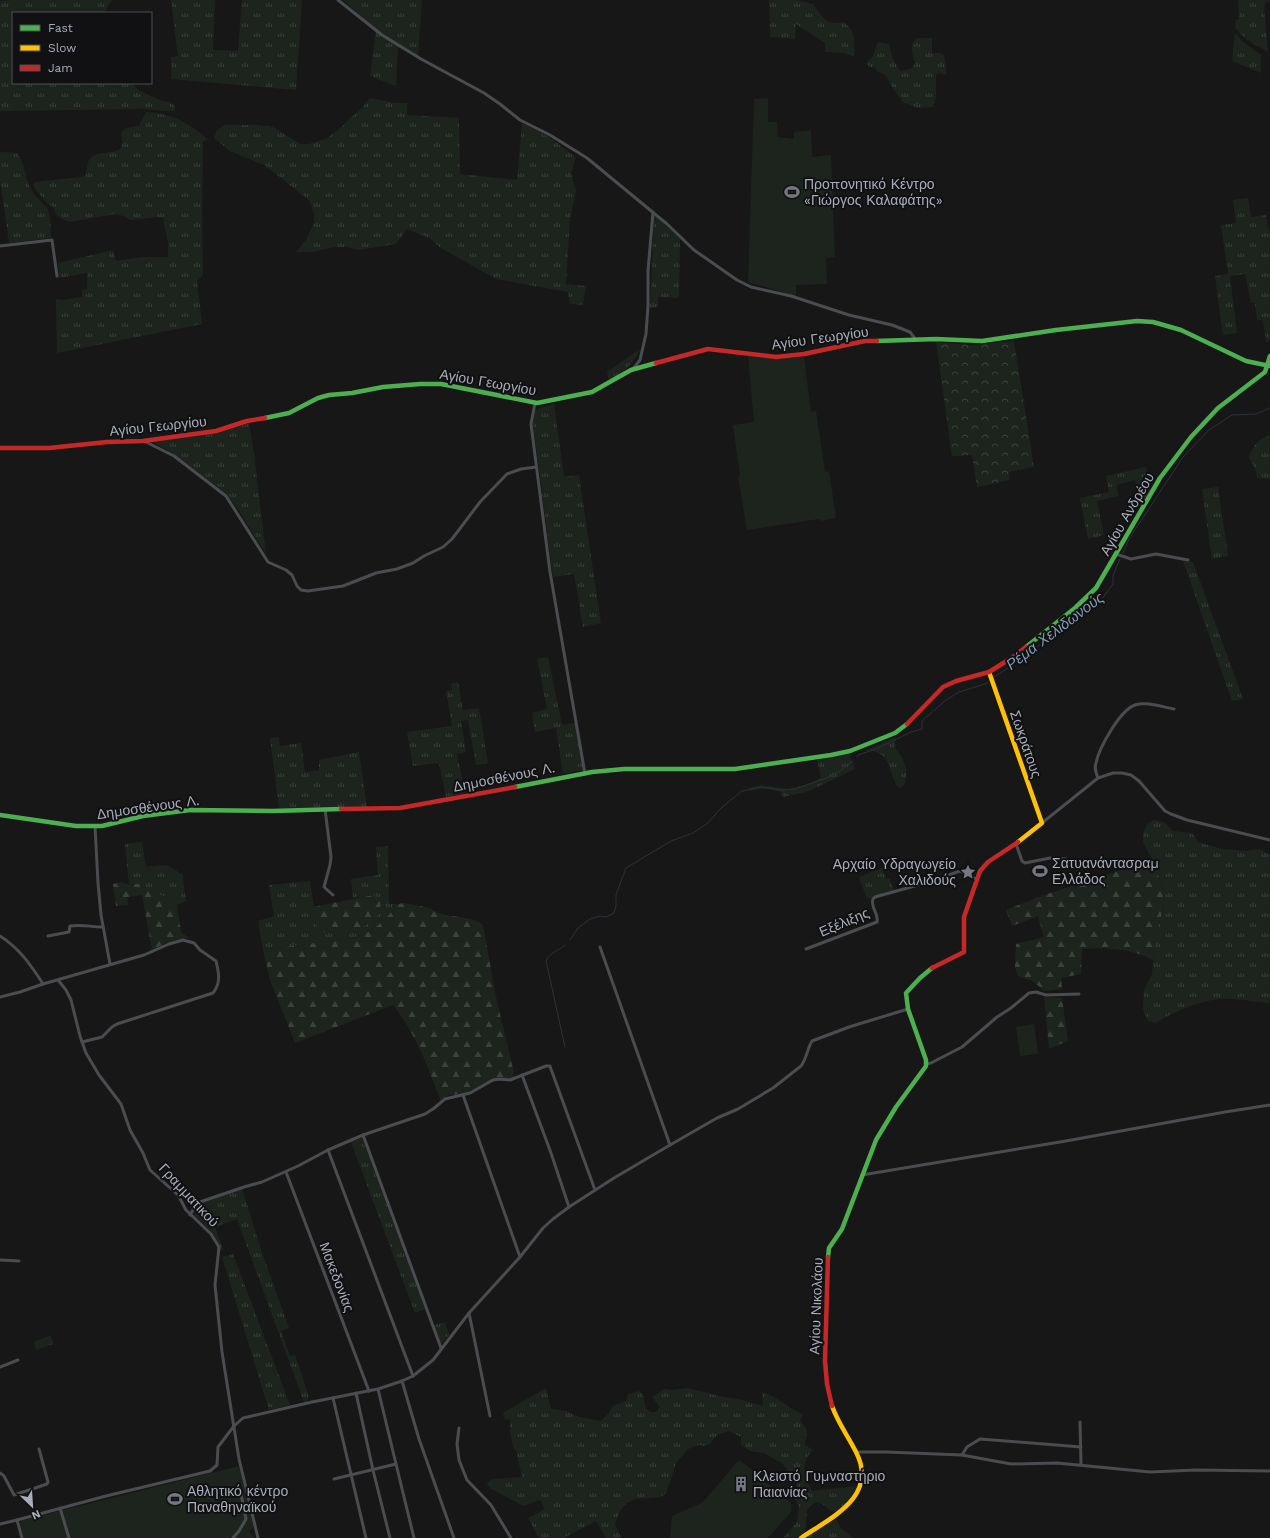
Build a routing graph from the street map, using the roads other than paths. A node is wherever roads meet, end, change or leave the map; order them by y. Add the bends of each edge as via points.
1 (338, 0) edge
2 (653, 212) junction
3 (0, 246) edge
4 (57, 276) dead end
5 (916, 340) junction
6 (1270, 356) edge
7 (1269, 366) edge
8 (631, 370) junction
9 (535, 403) junction
10 (143, 441) junction
11 (0, 448) edge
12 (536, 467) junction
13 (1116, 554) junction
14 (1188, 560) dead end
15 (989, 672) junction
16 (1174, 708) dead end
17 (585, 774) junction
18 (1098, 778) junction
19 (324, 809) junction
20 (0, 815) edge
21 (1042, 823) junction
22 (95, 826) junction
23 (1270, 840) edge
24 (1016, 844) junction
25 (1066, 859) dead end
26 (976, 879) junction
27 (334, 895) dead end
28 (103, 927) junction
29 (0, 936) edge
30 (48, 936) dead end
31 (600, 947) dead end
32 (806, 949) dead end
33 (110, 964) junction
34 (58, 980) junction
35 (43, 984) junction
36 (1079, 994) dead end
37 (0, 997) edge
38 (908, 1009) junction
39 (82, 1042) junction
40 (926, 1064) junction
41 (522, 1076) junction
42 (463, 1094) junction
43 (1270, 1106) edge
44 (363, 1135) junction
45 (670, 1144) junction
46 (328, 1150) junction
47 (286, 1172) junction
48 (862, 1175) junction
49 (595, 1190) junction
50 (569, 1207) junction
51 (190, 1215) junction
52 (520, 1257) junction
53 (0, 1260) edge
54 (19, 1260) dead end
55 (469, 1313) junction
56 (441, 1348) junction
57 (18, 1360) dead end
58 (0, 1368) edge
59 (413, 1376) junction
60 (402, 1381) junction
61 (378, 1389) junction
62 (369, 1391) junction
63 (356, 1394) junction
64 (333, 1398) junction
65 (490, 1416) dead end
66 (1080, 1422) dead end
67 (234, 1426) junction
68 (459, 1428) dead end
69 (1081, 1447) junction
70 (39, 1449) dead end
71 (858, 1452) junction
72 (962, 1455) junction
73 (396, 1464) junction
74 (1081, 1465) junction
75 (373, 1470) junction
76 (1270, 1471) edge
77 (0, 1474) edge
78 (351, 1475) junction
79 (334, 1479) dead end
80 (209, 1497) dead end
81 (60, 1508) junction
82 (17, 1520) junction
83 (0, 1524) edge
84 (22, 1538) edge
85 (69, 1538) edge
86 (233, 1538) edge
87 (258, 1538) edge
88 (366, 1538) edge
89 (390, 1538) edge
90 (414, 1538) edge
91 (454, 1538) edge
92 (511, 1538) edge
93 (801, 1538) edge

1 - 2 street via 382,35 484,93 520,120 587,158
2 - 5 street via 694,250 737,280 849,315 892,325 910,332
2 - 8 street via 644,346 640,360
3 - 4 street via 52,240
5 - 7 street, Αγίου Γεωργίου via 982,341 1137,320 1162,323 1190,332 1248,362
5 - 8 street, Αγίου Γεωργίου via 863,341 776,358 708,349
6 - 7 street, Αγίου Ανδρέου
7 - 13 street, Αγίου Ανδρέου via 1265,372 1218,408 1182,449 1160,478
8 - 9 street, Αγίου Γεωργίου via 592,392
9 - 10 street, Αγίου Γεωργίου via 441,384 383,386 318,398 289,413 247,421 216,431
9 - 12 street via 531,424
10 - 11 street, Αγίου Γεωργίου via 31,449
10 - 12 street via 174,456 226,496 268,562 286,570 301,590 308,591 343,586 376,573 397,569 443,547 507,474
12 - 17 street via 550,572
13 - 14 street via 1131,559 1156,554
13 - 15 street, Αγίου Ανδρέου via 1098,585 1075,608 1013,657
15 - 17 street, Δημοσθένους Λ. via 943,687 895,733 850,750 815,758 735,769 624,769
15 - 21 street, Σωκράτους
16 - 18 street via 1141,704 1124,712 1113,726 1097,758 1095,767
17 - 19 street, Δημοσθένους Λ. via 400,808
18 - 21 street
18 - 23 street via 1113,773 1131,775 1165,811 1171,814
19 - 22 street, Δημοσθένους Λ. via 190,810
19 - 27 street via 331,857 324,887
20 - 22 street, Δημοσθένους Λ. via 76,826
21 - 24 street
22 - 28 street
24 - 25 street via 1025,863 1050,858
24 - 26 street via 988,862
26 - 32 street, Εξέλιξης via 960,871 875,898 872,904 878,922
26 - 38 street via 964,917 964,952 938,964 911,987 906,993
28 - 30 street via 90,927 85,924 70,926 69,932
28 - 33 street
29 - 35 street via 12,943 21,953
31 - 45 street
33 - 34 street
33 - 39 street via 144,955 183,940 194,943 216,961 219,978 216,989 208,995 117,1024 102,1037
34 - 35 street
34 - 39 street, Γραμματικού via 71,1000
35 - 37 street
36 - 40 street via 1029,993 962,1047
38 - 40 street
38 - 45 street via 812,1041 802,1066 790,1076 738,1109
39 - 51 street, Γραμματικού via 99,1075 121,1104 130,1130 144,1153 150,1170 178,1195
40 - 48 street, Αγίου Νικολάου via 886,1122
41 - 42 street via 510,1080 493,1080 478,1090
41 - 49 street via 550,1066
41 - 50 street
42 - 44 street via 445,1099 425,1114
42 - 52 street
43 - 48 street
44 - 46 street
44 - 56 street
45 - 49 street
46 - 47 street
46 - 59 street
47 - 51 street via 200,1202
47 - 62 street, Μακεδονίας
48 - 71 street, Αγίου Νικολάου via 842,1229 829,1248 825,1338 825,1369 832,1406 844,1433
49 - 50 street
50 - 52 street via 543,1228
51 - 67 street, Γραμματικού via 211,1234 219,1247 215,1284 222,1352
52 - 55 street
53 - 54 street
55 - 56 street
55 - 65 street
56 - 59 street via 432,1360
57 - 58 street
59 - 60 street
60 - 61 street
60 - 91 street via 419,1439
61 - 62 street
61 - 73 street
62 - 63 street
63 - 64 street
63 - 75 street
64 - 67 street via 247,1417
64 - 78 street
66 - 69 street
67 - 81 street via 218,1447 217,1465 210,1471
67 - 87 street, Γραμματικού
68 - 92 street via 459,1460 467,1480 491,1505
69 - 72 street via 980,1439 967,1447
69 - 74 street
70 - 77 street via 47,1484 14,1495 4,1476
71 - 72 street
71 - 93 street, Αγίου Νικολάου via 862,1475 856,1495 841,1512
72 - 74 street via 1011,1464
73 - 75 street
73 - 90 street
74 - 76 street via 1150,1472
75 - 78 street
75 - 89 street
78 - 79 street
78 - 88 street
80 - 86 street via 240,1489 246,1519
81 - 82 street
81 - 85 street
82 - 83 street
82 - 84 street

